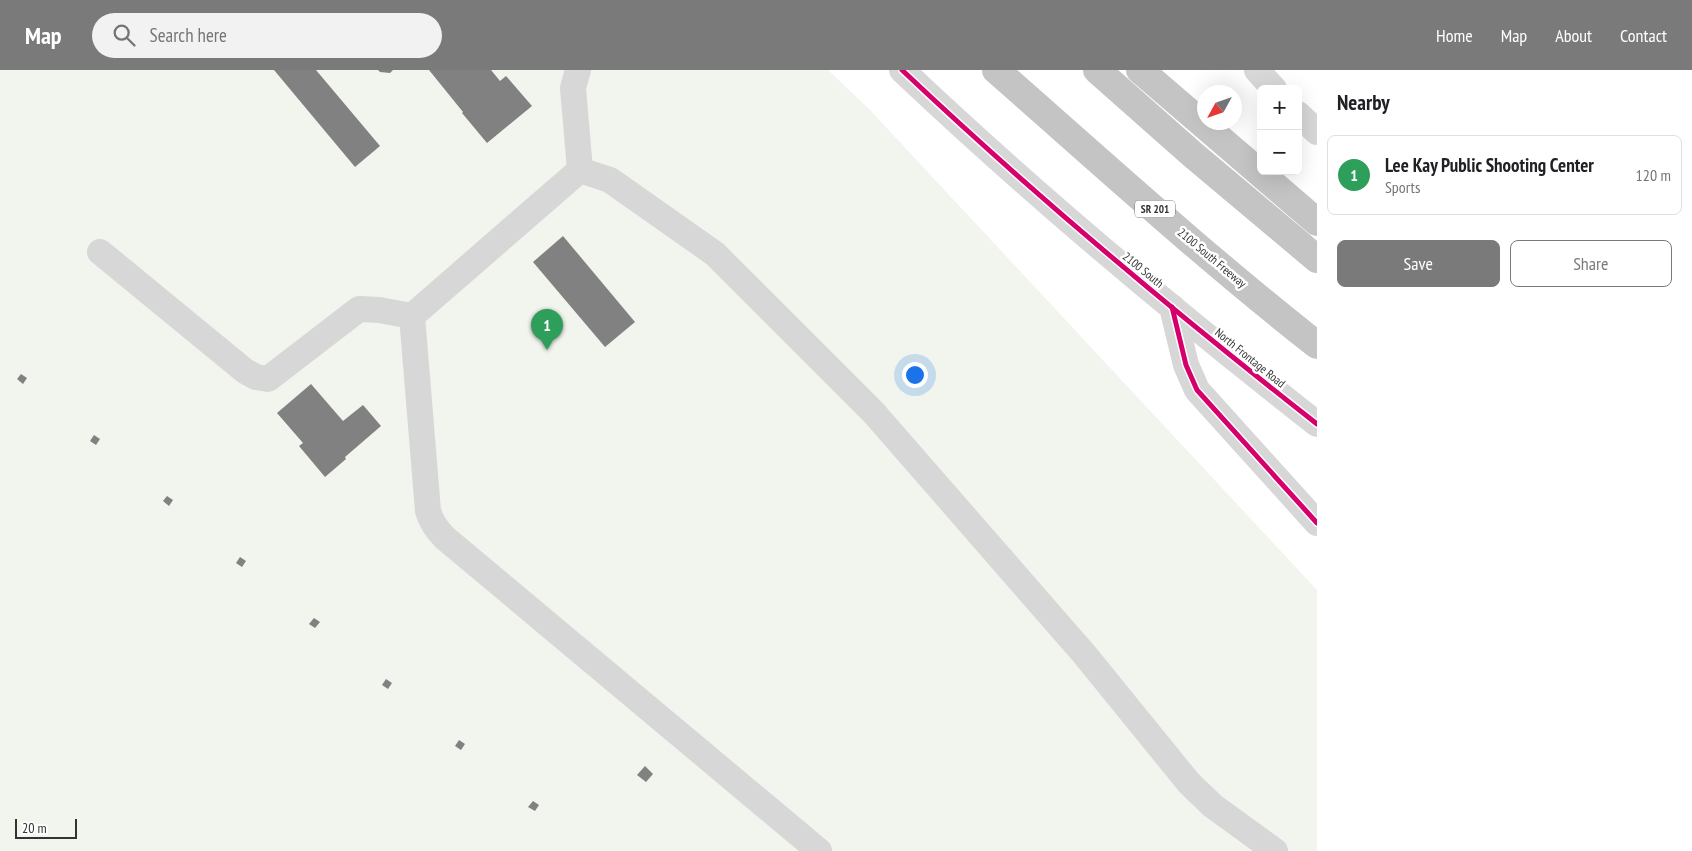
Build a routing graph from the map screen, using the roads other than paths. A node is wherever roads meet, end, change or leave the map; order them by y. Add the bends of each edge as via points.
1 (902, 70) edge
2 (996, 70) edge
3 (1097, 70) edge
4 (1140, 70) edge
5 (1257, 70) edge
6 (569, 76) edge
7 (1270, 85) edge
8 (1302, 118) edge
9 (1317, 132) edge
10 (580, 170) junction
11 (1317, 222) edge
12 (100, 252) dead end
13 (1317, 259) edge
14 (1172, 307) junction
15 (412, 316) junction
16 (1317, 345) edge
17 (1317, 424) edge
18 (1317, 523) edge
19 (819, 851) edge
20 (1275, 851) edge

1 - 14 street, 2100 South via 1043,198
2 - 16 highway, 2100 South Freeway / SR 201 via 1202,251
3 - 13 highway
4 - 11 highway
5 - 7 street
6 - 10 street
8 - 9 street
10 - 15 street
10 - 20 street via 610,180 715,254 874,413 1085,655 1189,783 1212,806
12 - 15 street via 256,377 268,378 359,309
14 - 17 street, North Frontage Road
14 - 18 street via 1186,365 1197,390
15 - 19 street via 428,511 434,526

